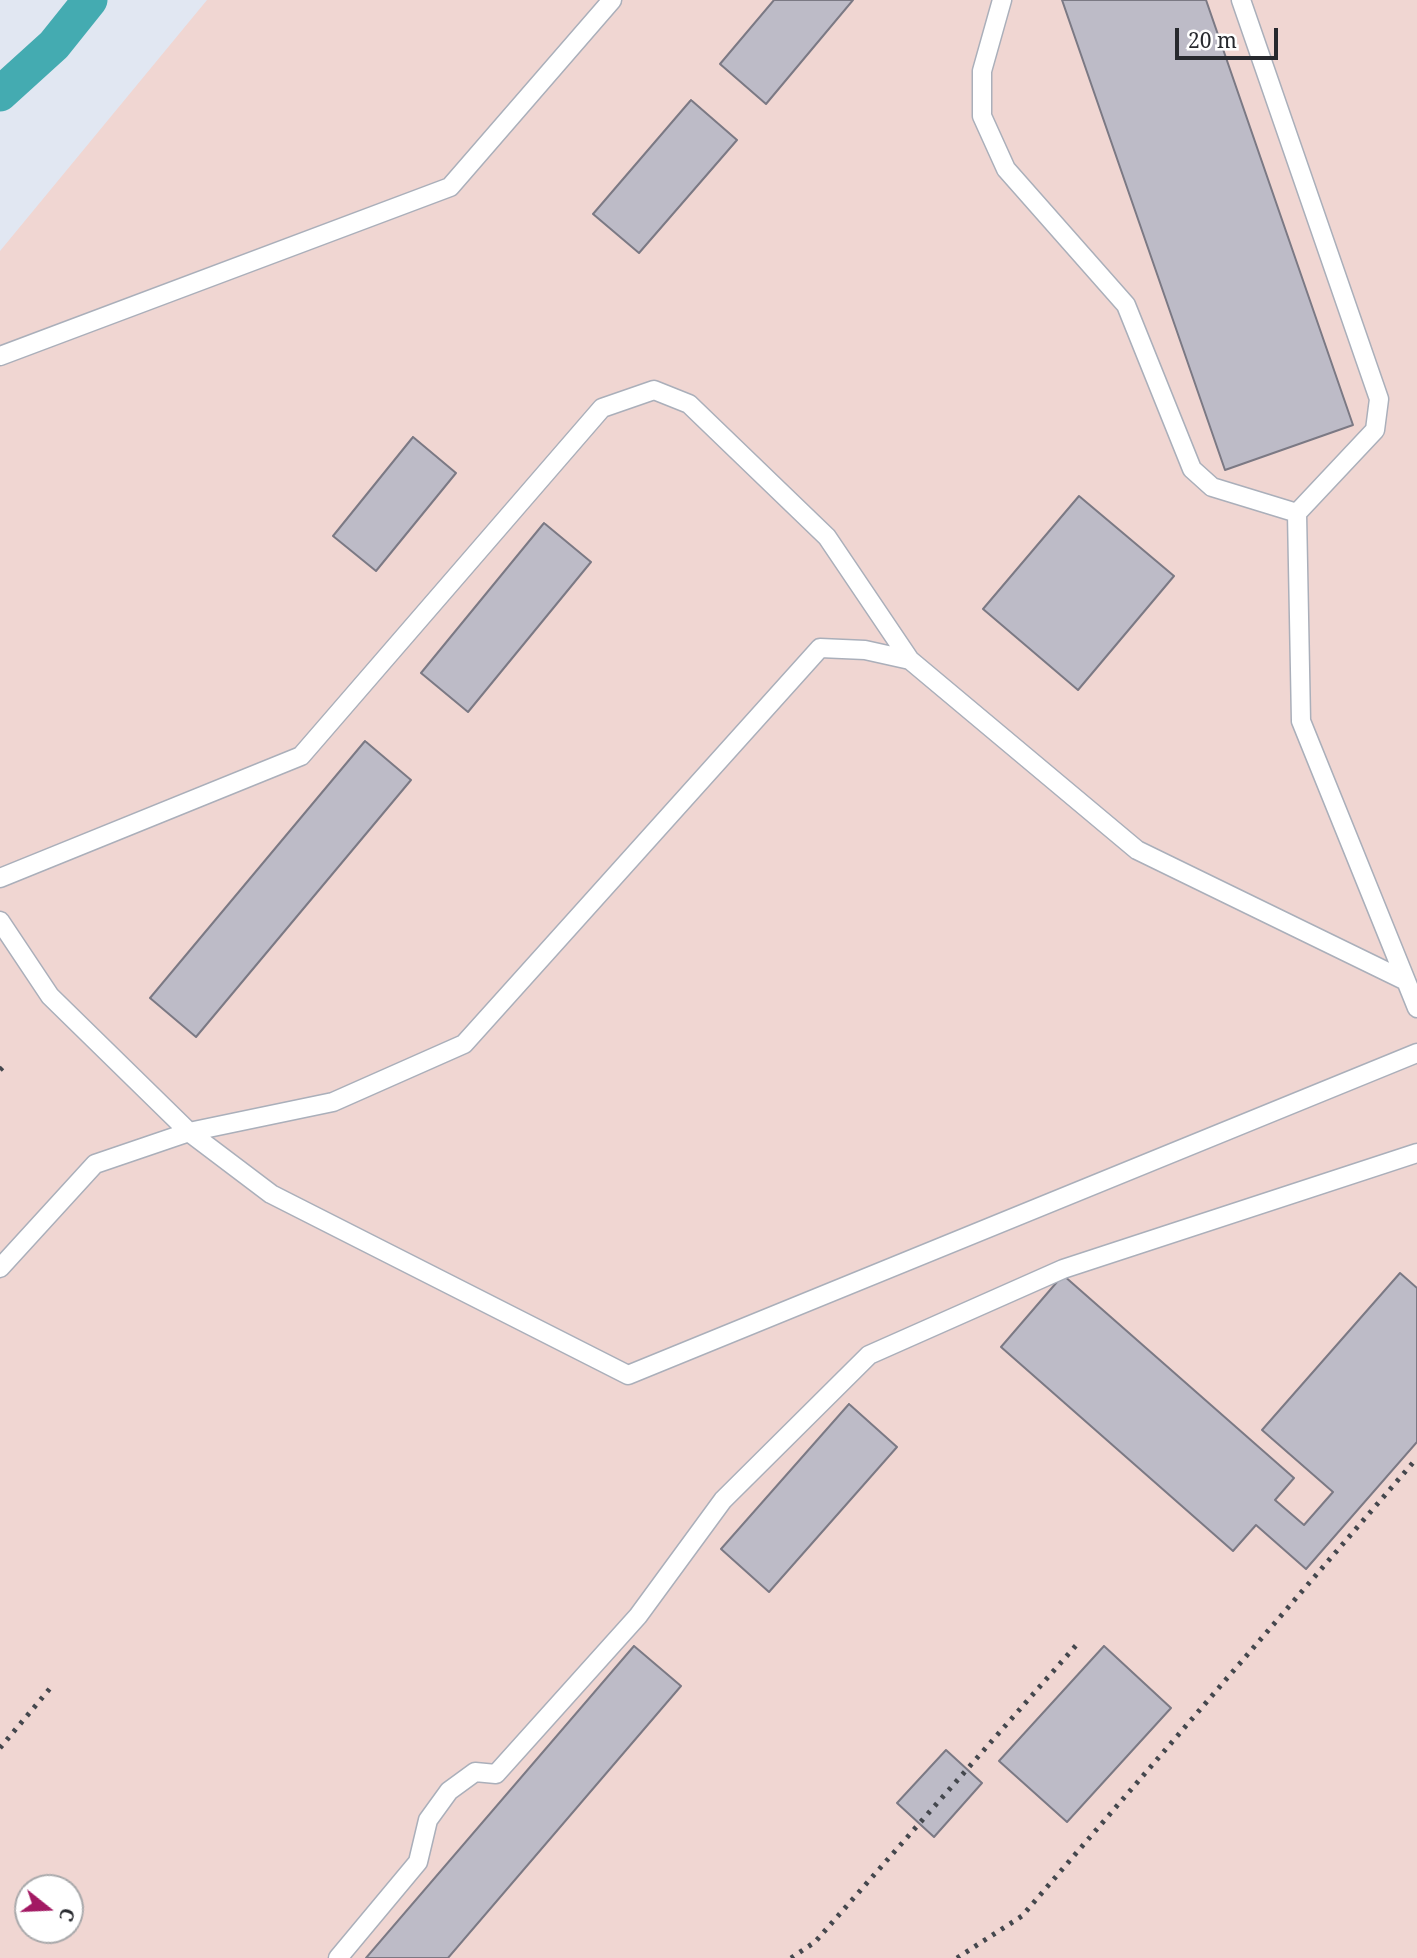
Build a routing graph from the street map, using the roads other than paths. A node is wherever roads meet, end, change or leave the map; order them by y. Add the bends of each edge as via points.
1 (612, 0) edge
2 (1002, 0) edge
3 (1241, 0) edge
4 (0, 356) edge
5 (1297, 513) junction
6 (910, 660) junction
7 (0, 877) edge
8 (0, 920) edge
9 (1406, 981) junction
10 (1417, 1008) edge
11 (1417, 1053) edge
12 (189, 1132) junction
13 (1417, 1153) edge
14 (0, 1268) edge
15 (338, 1958) edge

1 - 4 lane via 450,187
2 - 5 lane via 982,71 982,116 1006,169 1126,304 1192,469 1212,487
3 - 5 lane via 1379,399 1376,430
5 - 9 lane via 1301,721
6 - 7 lane via 827,537 689,404 654,390 602,408 300,756
6 - 9 lane via 1137,850
6 - 12 lane via 865,650 820,648 464,1044 333,1102
8 - 12 lane via 50,996
9 - 10 lane
11 - 12 lane via 628,1375 271,1194
12 - 14 lane via 94,1164
13 - 15 lane via 1063,1269 869,1355 723,1500 638,1616 496,1774 475,1772 449,1791 428,1820 418,1862

